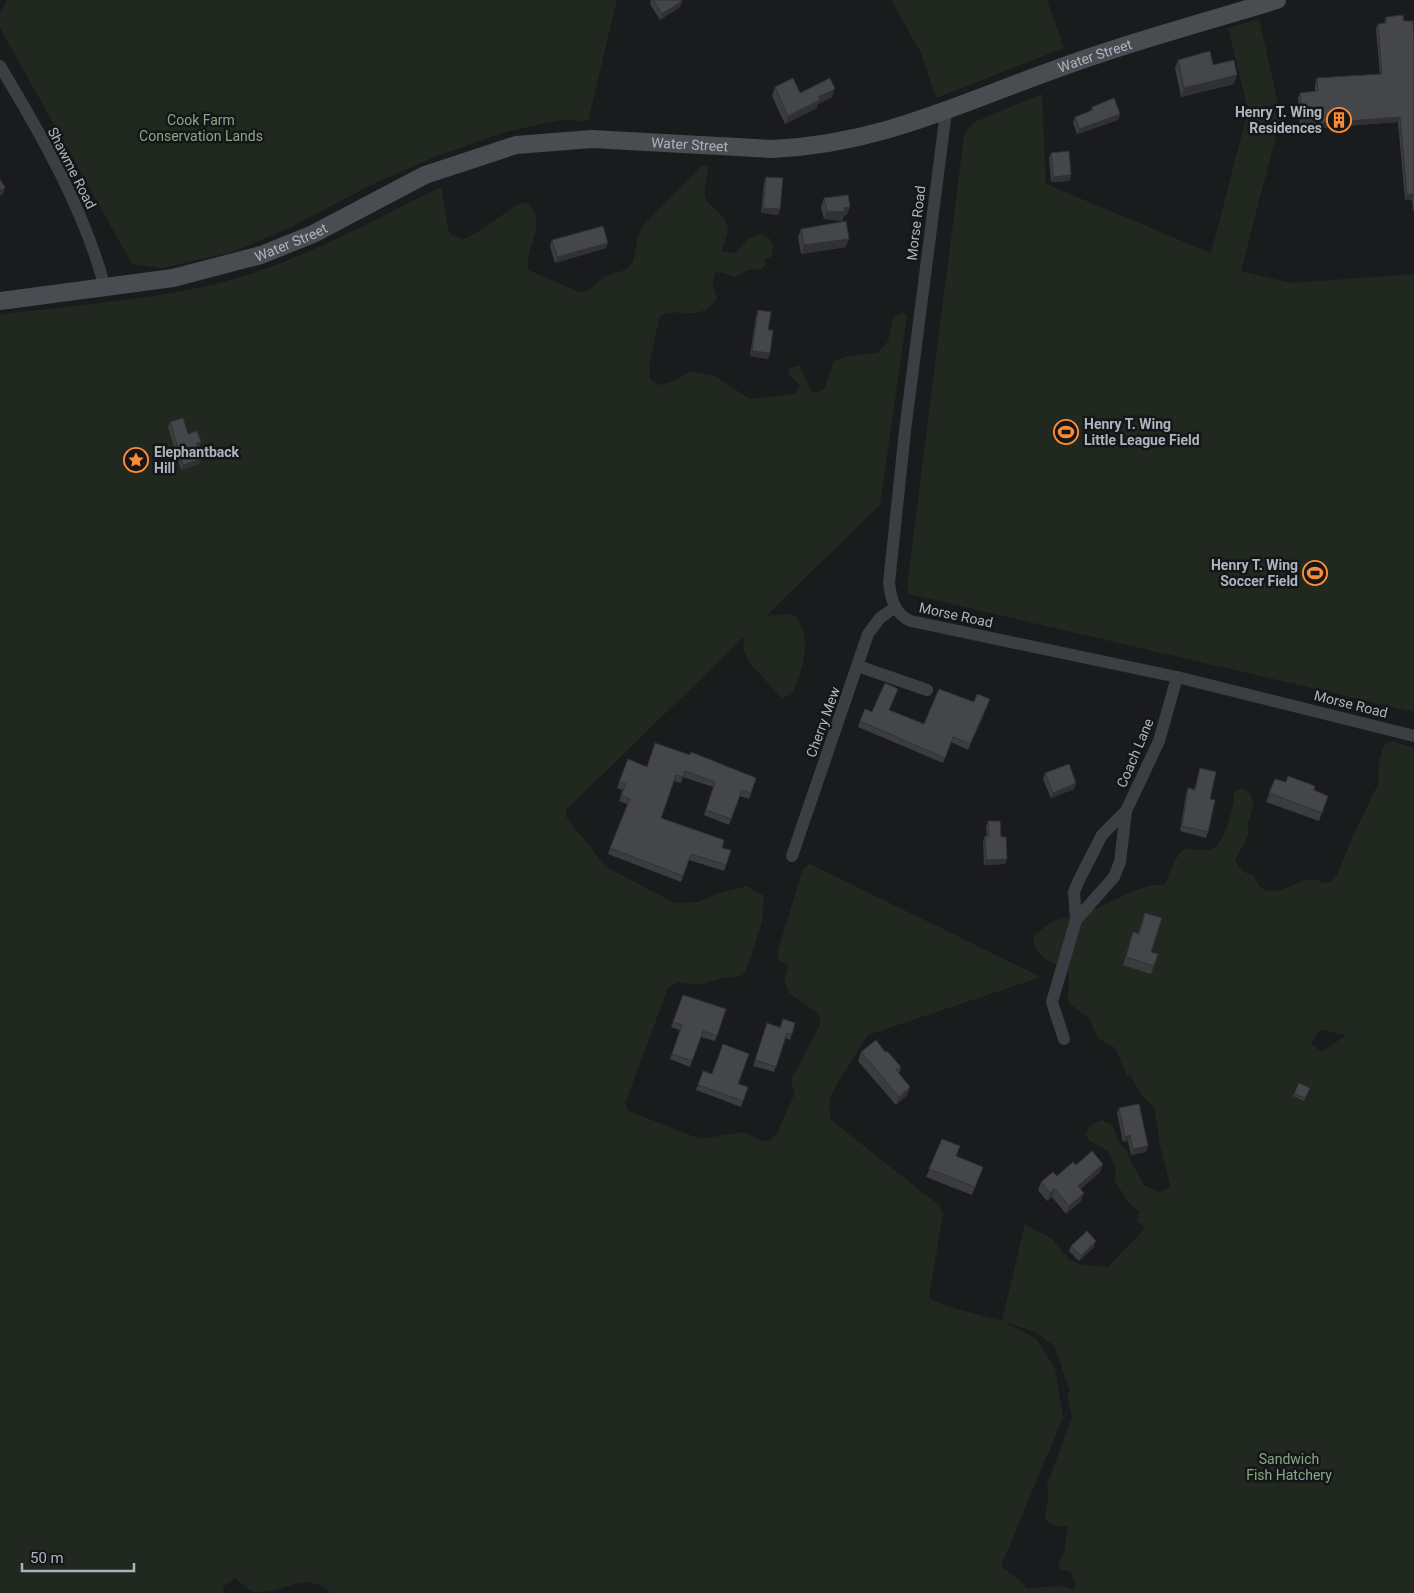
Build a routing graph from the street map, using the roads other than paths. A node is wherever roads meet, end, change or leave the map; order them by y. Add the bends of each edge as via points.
1 (1277, 0) edge
2 (0, 66) edge
3 (946, 112) junction
4 (106, 288) junction
5 (0, 300) edge
6 (895, 607) junction
7 (858, 666) junction
8 (1177, 677) junction
9 (927, 690) dead end
10 (1414, 736) edge
11 (1126, 811) junction
12 (792, 856) dead end
13 (1076, 920) junction
14 (1064, 1039) dead end

1 - 3 main road, Water Street via 1084,59
2 - 4 street, Shawme Road via 77,208
3 - 4 main road, Water Street via 852,140 801,148 746,149 592,139 516,145 425,175 313,234 262,255 174,278
3 - 6 street, Morse Road via 889,583
4 - 5 main road, Water Street
6 - 7 street, Cherry Mew via 880,618 868,634
6 - 8 street, Morse Road via 911,621
7 - 9 street
7 - 12 street, Cherry Mew
8 - 10 street, Morse Road
8 - 11 street, Coach Lane via 1159,741
11 - 13 street, Coach Lane via 1120,862 1114,877
11 - 13 street, Coach Lane via 1102,835 1079,880 1074,892
13 - 14 street, Coach Lane via 1052,1002

